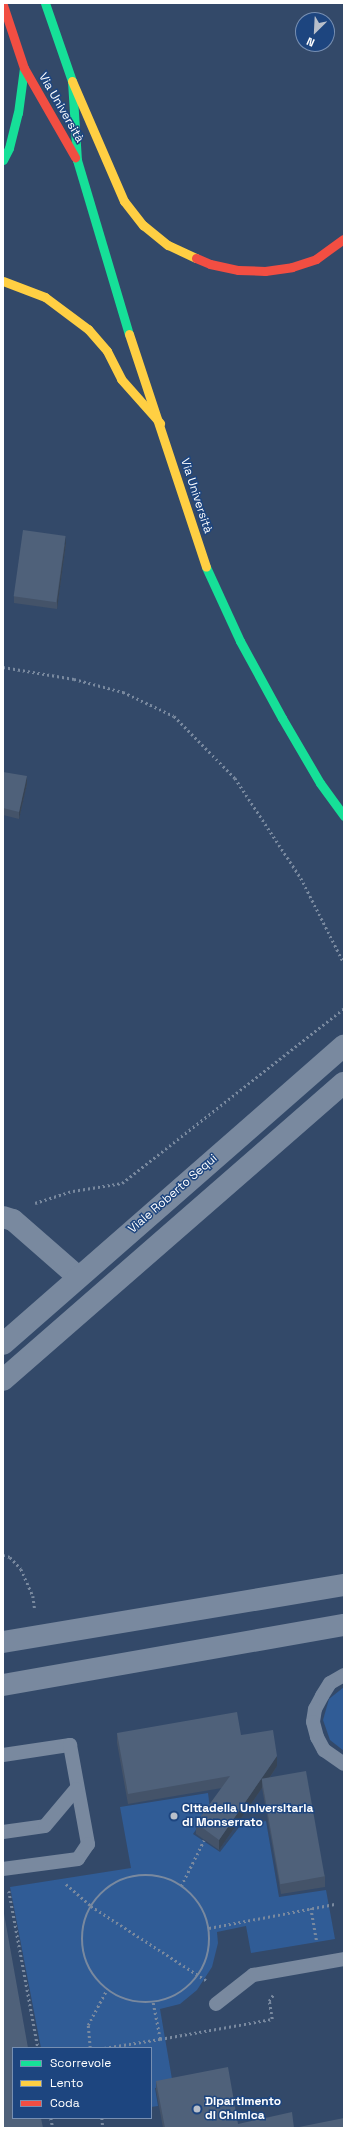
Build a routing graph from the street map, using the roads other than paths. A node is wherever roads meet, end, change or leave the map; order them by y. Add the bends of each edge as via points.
1 (45, 3) edge
2 (3, 5) edge
3 (24, 68) junction
4 (72, 81) junction
5 (3, 160) edge
6 (77, 160) junction
7 (344, 239) edge
8 (3, 281) edge
9 (160, 423) junction
10 (344, 816) edge
11 (344, 1046) edge
12 (344, 1083) edge
13 (10, 1221) edge
14 (78, 1278) junction
15 (3, 1344) edge
16 (3, 1380) edge
17 (344, 1585) edge
18 (344, 1625) edge
19 (3, 1642) edge
20 (344, 1675) edge
21 (3, 1685) edge
22 (3, 1755) edge
23 (344, 1764) edge
24 (76, 1789) junction
25 (3, 1832) edge
26 (3, 1869) edge
27 (344, 1959) edge
28 (216, 2004) dead end

1 - 4 main road
2 - 3 main road, Via Università
3 - 5 main road via 18,114
3 - 6 main road, Via Università
4 - 6 main road, Via Università
4 - 7 main road via 124,201 143,226 168,245 210,264 238,270 265,271 292,267 316,259
6 - 9 main road, Via Università via 126,324
8 - 9 main road via 46,297 88,329 106,351 122,379
9 - 10 main road, Via Università via 207,569 240,641 320,783
11 - 14 street, Viale Roberto Sequi
12 - 16 street
13 - 14 street
14 - 15 street, Viale Roberto Sequi
17 - 19 street
18 - 21 street
20 - 23 lane via 330,1683 315,1709 313,1722 324,1750
22 - 24 lane via 70,1745
24 - 25 lane via 45,1826
24 - 26 lane via 88,1844 78,1859
27 - 28 lane via 253,1975

